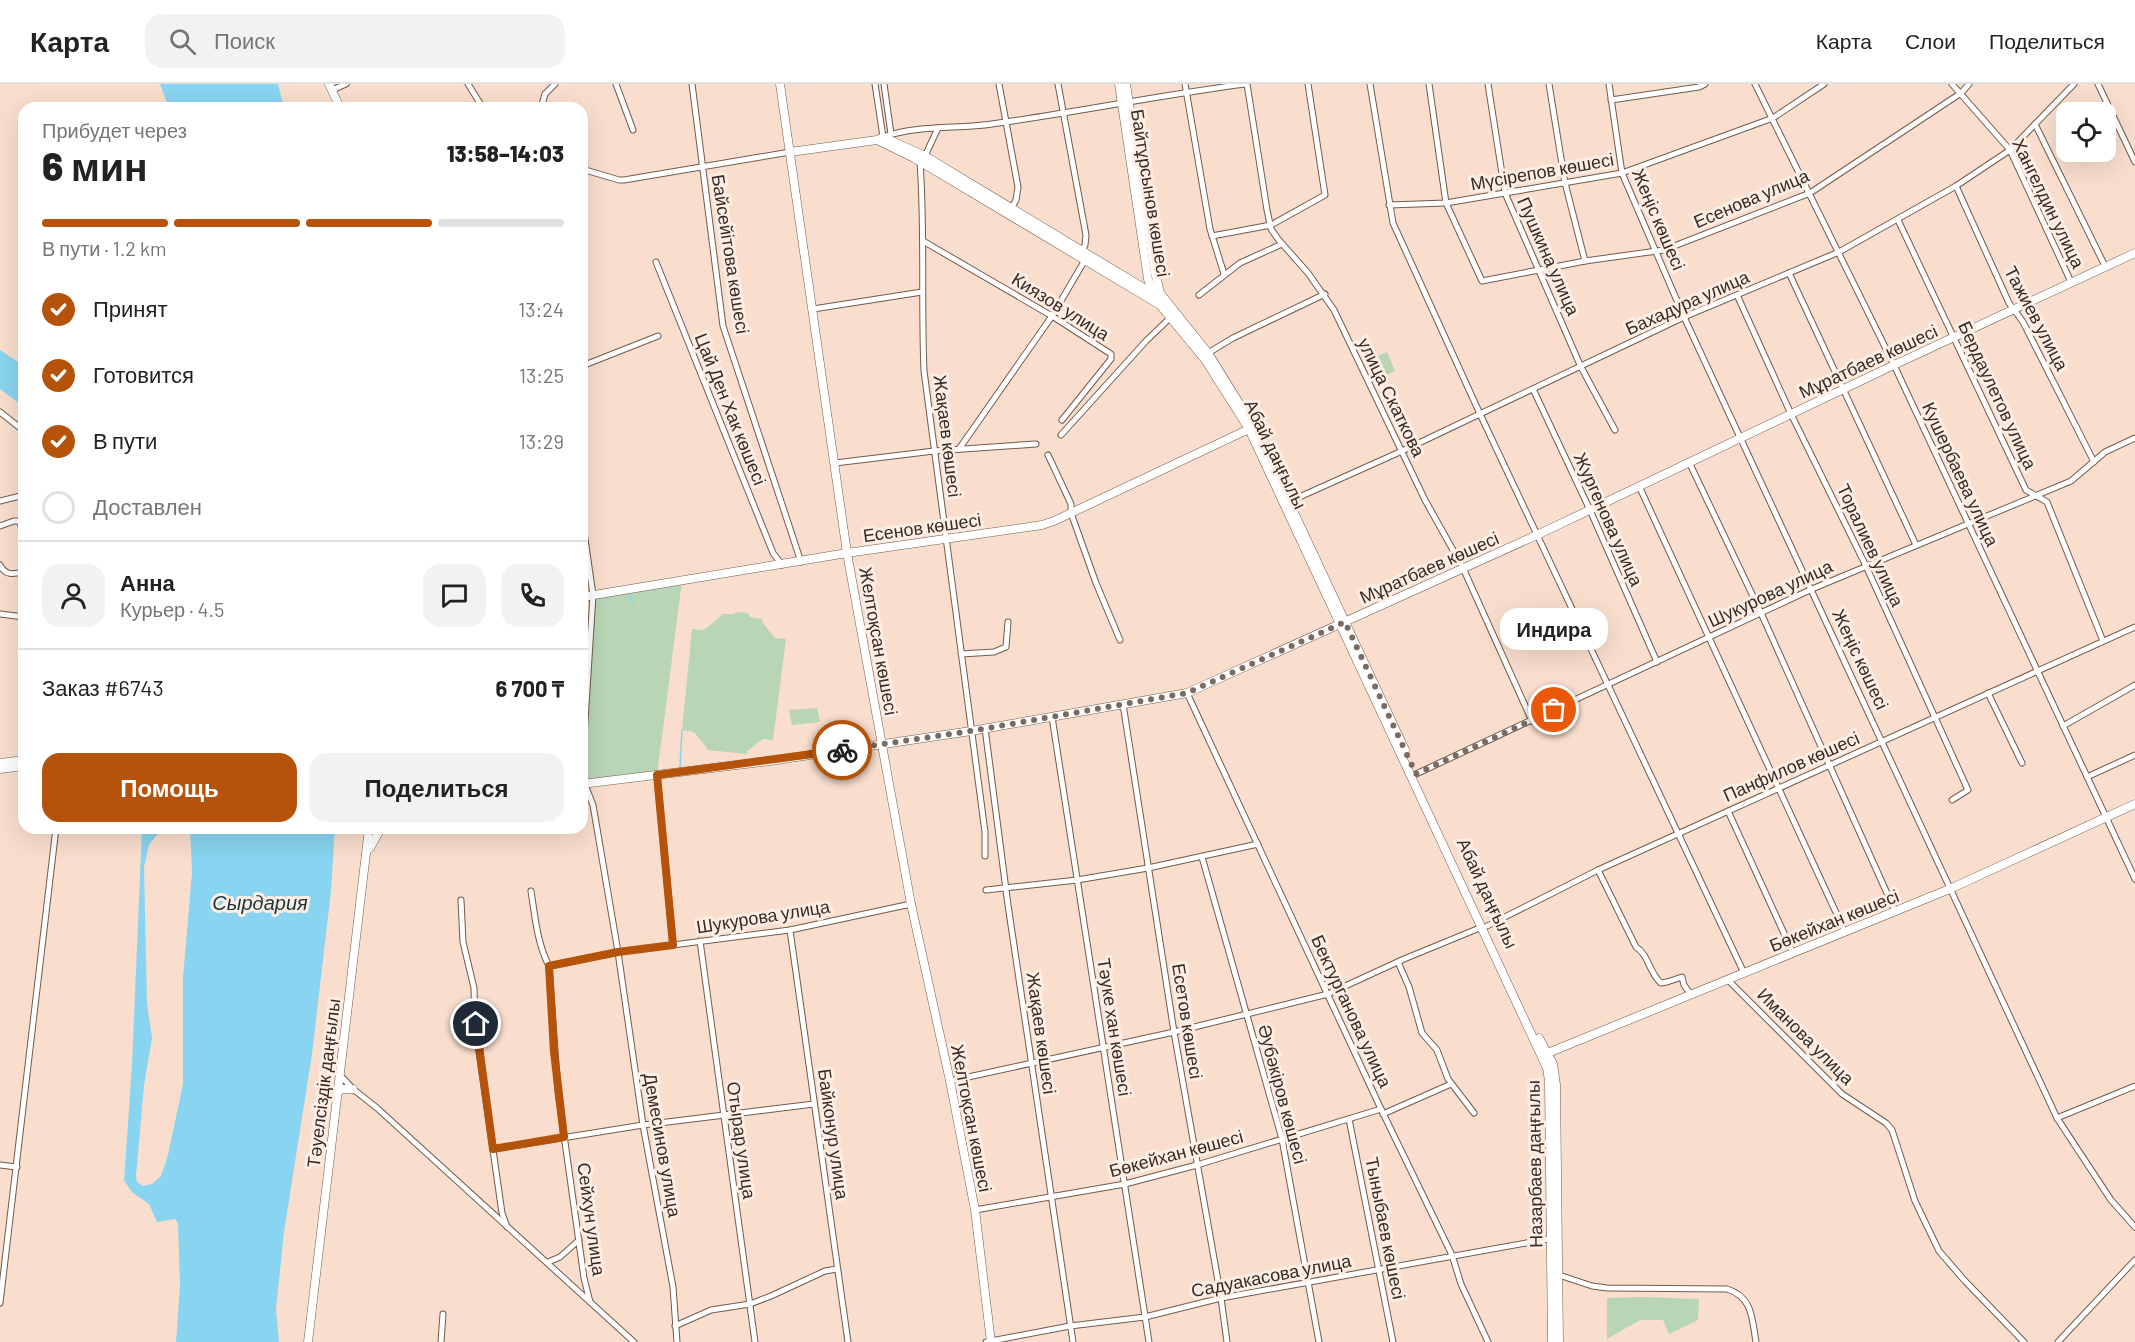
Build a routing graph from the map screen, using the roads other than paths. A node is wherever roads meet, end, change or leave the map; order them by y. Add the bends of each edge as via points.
1 (346, 84) edge
2 (468, 84) edge
3 (555, 84) edge
4 (615, 84) edge
5 (692, 84) edge
6 (780, 84) edge
7 (875, 84) edge
8 (884, 84) edge
9 (999, 84) edge
10 (1058, 84) edge
11 (1119, 84) edge
12 (1126, 84) edge
13 (1185, 84) edge
14 (1246, 84) edge
15 (1308, 84) edge
16 (1371, 84) edge
17 (1429, 84) edge
18 (1488, 84) edge
19 (1549, 84) edge
20 (1609, 84) edge
21 (1705, 84) edge
22 (1755, 84) edge
23 (1824, 84) edge
24 (1952, 84) edge
25 (1970, 84) edge
26 (2074, 84) edge
27 (2098, 84) edge
28 (330, 87) edge
29 (1186, 92) junction
30 (1961, 93) junction
31 (1611, 100) junction
32 (337, 102) edge
33 (479, 102) edge
34 (543, 102) edge
35 (1126, 103) junction
36 (1062, 113) junction
37 (1773, 118) junction
38 (1005, 122) junction
39 (2035, 124) junction
40 (938, 128) junction
41 (633, 130) dead end
42 (884, 137) junction
43 (2010, 150) junction
44 (790, 152) junction
45 (923, 159) junction
46 (2135, 162) edge
47 (702, 167) junction
48 (588, 171) edge
49 (1622, 173) junction
50 (1564, 183) junction
51 (1956, 186) junction
52 (1505, 193) junction
53 (1810, 193) junction
54 (1446, 203) junction
55 (1389, 205) junction
56 (1011, 209) junction
57 (1898, 219) junction
58 (1270, 225) junction
59 (1212, 236) junction
60 (923, 241) junction
61 (1282, 244) junction
62 (1656, 251) junction
63 (1839, 252) junction
64 (2135, 253) edge
65 (1083, 256) junction
66 (1585, 261) junction
67 (656, 262) dead end
68 (2105, 266) junction
69 (1147, 268) junction
70 (1538, 270) junction
71 (1789, 273) junction
72 (1224, 274) junction
73 (1132, 282) junction
74 (2071, 282) junction
75 (922, 292) junction
76 (1153, 294) junction
77 (1325, 294) junction
78 (1199, 295) dead end
79 (1737, 295) junction
80 (1163, 303) junction
81 (813, 309) junction
82 (2013, 309) junction
83 (1052, 316) junction
84 (1171, 317) junction
85 (1684, 317) junction
86 (658, 336) dead end
87 (1954, 337) junction
88 (1209, 357) junction
89 (588, 364) edge
90 (1894, 364) junction
91 (1581, 367) junction
92 (1843, 389) junction
93 (1533, 390) junction
94 (0, 412) edge
95 (1480, 414) junction
96 (1791, 414) junction
97 (1062, 420) dead end
98 (18, 426) edge
99 (1252, 428) junction
100 (1615, 430) dead end
101 (1061, 435) dead end
102 (1741, 438) junction
103 (2135, 438) edge
104 (1036, 444) dead end
105 (959, 449) junction
106 (934, 451) junction
107 (1402, 451) junction
108 (1048, 455) dead end
109 (1689, 462) junction
110 (2094, 462) junction
111 (834, 463) junction
112 (1639, 486) junction
113 (2037, 495) junction
114 (18, 496) edge
115 (0, 501) edge
116 (1287, 503) junction
117 (1590, 510) junction
118 (1071, 513) junction
119 (18, 521) edge
120 (1968, 524) junction
121 (0, 525) edge
122 (1537, 535) junction
123 (946, 539) junction
124 (1916, 545) junction
125 (847, 553) junction
126 (588, 560) edge
127 (801, 562) junction
128 (0, 565) edge
129 (782, 565) junction
130 (1866, 566) junction
131 (1463, 568) junction
132 (18, 573) edge
133 (1812, 589) junction
134 (593, 595) junction
135 (588, 596) edge
136 (1761, 613) junction
137 (0, 614) edge
138 (18, 616) edge
139 (1008, 622) dead end
140 (1343, 623) junction
141 (2135, 627) edge
142 (1709, 637) junction
143 (1120, 640) dead end
144 (2103, 641) junction
145 (961, 654) junction
146 (1657, 662) junction
147 (2037, 671) junction
148 (588, 674) edge
149 (1608, 685) junction
150 (2135, 685) edge
151 (1187, 693) junction
152 (1988, 693) junction
153 (1123, 704) junction
154 (1052, 717) junction
155 (1934, 718) junction
156 (1532, 721) junction
157 (2063, 726) junction
158 (985, 728) junction
159 (971, 731) junction
160 (1883, 741) junction
161 (882, 744) junction
162 (2135, 755) edge
163 (18, 761) edge
164 (0, 763) edge
165 (2022, 763) dead end
166 (1830, 765) junction
167 (18, 767) edge
168 (0, 769) edge
169 (1416, 774) junction
170 (657, 775) junction
171 (2087, 777) junction
172 (588, 782) edge
173 (1779, 788) junction
174 (588, 794) edge
175 (1952, 800) dead end
176 (2135, 804) edge
177 (1728, 811) junction
178 (2106, 817) junction
179 (55, 834) edge
180 (368, 834) edge
181 (377, 834) edge
182 (1678, 834) junction
183 (1258, 844) junction
184 (985, 856) dead end
185 (1202, 857) junction
186 (364, 867) junction
187 (1148, 868) junction
188 (1599, 870) junction
189 (2135, 879) edge
190 (1077, 880) junction
191 (1005, 888) junction
192 (1952, 888) junction
193 (986, 890) dead end
194 (531, 891) dead end
195 (461, 900) dead end
196 (911, 904) junction
197 (1894, 911) junction
198 (1484, 926) junction
199 (790, 930) junction
200 (1845, 932) junction
201 (700, 941) junction
202 (673, 945) junction
203 (618, 952) junction
204 (1793, 953) junction
205 (1398, 962) junction
206 (549, 966) junction
207 (1744, 973) junction
208 (1728, 980) junction
209 (1328, 994) junction
210 (1691, 995) junction
211 (1246, 1015) junction
212 (1174, 1032) junction
213 (1103, 1048) junction
214 (1544, 1054) junction
215 (1031, 1064) junction
216 (339, 1074) junction
217 (951, 1081) junction
218 (1451, 1084) junction
219 (2135, 1086) edge
220 (353, 1089) junction
221 (337, 1092) junction
222 (814, 1104) junction
223 (1382, 1112) junction
224 (1474, 1113) dead end
225 (723, 1116) junction
226 (2058, 1118) junction
227 (1349, 1119) junction
228 (643, 1125) junction
229 (564, 1137) junction
230 (1282, 1139) junction
231 (493, 1149) junction
232 (0, 1165) edge
233 (1197, 1165) junction
234 (17, 1167) junction
235 (1125, 1184) junction
236 (1051, 1198) junction
237 (975, 1210) junction
238 (2135, 1227) edge
239 (508, 1228) junction
240 (1554, 1238) junction
241 (579, 1240) junction
242 (1452, 1255) junction
243 (2135, 1260) edge
244 (548, 1262) junction
245 (837, 1269) junction
246 (1379, 1269) junction
247 (1559, 1275) junction
248 (1310, 1282) junction
249 (1221, 1298) junction
250 (590, 1302) junction
251 (0, 1303) edge
252 (750, 1304) junction
253 (443, 1314) dead end
254 (1145, 1317) junction
255 (675, 1326) junction
256 (1070, 1326) junction
257 (308, 1342) edge
258 (441, 1342) edge
259 (634, 1342) edge
260 (676, 1342) edge
261 (755, 1342) edge
262 (848, 1342) edge
263 (989, 1342) edge
264 (1073, 1342) edge
265 (1149, 1342) edge
266 (1227, 1342) edge
267 (1319, 1342) edge
268 (1394, 1342) edge
269 (1488, 1342) edge
270 (1552, 1342) edge
271 (1559, 1342) edge
272 (1756, 1342) edge
273 (2024, 1342) edge
274 (2058, 1342) edge

1 - 28 street
2 - 33 street
3 - 34 street
4 - 41 street
5 - 47 street, Байсейітова көшесі
6 - 44 street, Желтоқсан көшесі
7 - 42 street
8 - 42 street
9 - 38 street
10 - 36 street
11 - 35 street, Байтұрсынов көшесі
12 - 35 street, Байтұрсынов көшесі
13 - 29 street
14 - 29 street
14 - 58 street, улица Скаткова
15 - 58 street via 1324,195
16 - 55 street
17 - 54 street
18 - 52 street, Пушкина улица
19 - 50 street
20 - 31 street, Жеңіс көшесі
21 - 31 street
22 - 37 street, Кушербаева улица
23 - 37 street, Мүсірепов көшесі
24 - 30 street, Хангелдин улица
25 - 30 street, Есенова улица
26 - 39 street, Бахадура улица
27 - 46 street
28 - 32 street
29 - 35 street
29 - 59 street
30 - 43 street, Хангелдин улица
30 - 53 street, Есенова улица
31 - 49 street, Жеңіс көшесі
35 - 36 street
35 - 69 street, Байтұрсынов көшесі
35 - 80 street, Байтұрсынов көшесі via 1156,282
36 - 38 street
36 - 65 street via 1086,235
37 - 49 street, Мүсірепов көшесі
37 - 53 street, Кушербаева улица
38 - 40 street
38 - 56 street via 1018,187
39 - 43 street, Бахадура улица
39 - 68 street
40 - 42 street
40 - 45 street
42 - 44 street
42 - 45 street, Абай даңғылы
43 - 51 street, Бахадура улица
43 - 74 street, Хангелдин улица
44 - 47 street
44 - 81 street, Желтоқсан көшесі
45 - 56 street, Абай даңғылы
45 - 60 street, Жақаев көшесі
45 - 65 street, Абай даңғылы
47 - 48 street via 619,180
47 - 127 street, Байсейітова көшесі via 723,326
49 - 50 street, Мүсірепов көшесі
49 - 62 street, Жеңіс көшесі
50 - 52 street, Мүсірепов көшесі
50 - 66 street
51 - 57 street, Бахадура улица
51 - 82 street, Тажиев улица
52 - 54 street, Мүсірепов көшесі
52 - 70 street, Пушкина улица
53 - 62 street, Есенова улица
53 - 63 street, Кушербаева улица
54 - 55 street, Мүсірепов көшесі
54 - 70 street, Есенова улица via 1482,281
55 - 95 street via 1406,254
56 - 65 street, Абай даңғылы
57 - 63 street, Бахадура улица
57 - 87 street, Бердаулетов улица
58 - 59 street
58 - 61 street, улица Скаткова
59 - 72 street
60 - 75 street, Жақаев көшесі
60 - 83 street, Киязов улица
61 - 72 street
61 - 77 street, улица Скаткова
62 - 66 street, Есенова улица
62 - 85 street, Жеңіс көшесі
63 - 71 street, Бахадура улица
63 - 90 street, Кушербаева улица
64 - 68 street, Мұратбаев көшесі
65 - 73 street, Абай даңғылы
65 - 80 street, Абай даңғылы
65 - 83 street
66 - 70 street, Есенова улица
67 - 129 street, Цай Ден Хак көшесі via 772,553
68 - 74 street, Мұратбаев көшесі
69 - 73 street via 1143,281
69 - 76 street, Байтұрсынов көшесі
70 - 91 street, Пушкина улица
71 - 79 street, Бахадура улица
71 - 92 street
72 - 78 street
73 - 76 street, Абай даңғылы
74 - 82 street, Мұратбаев көшесі
75 - 81 street
75 - 106 street, Жақаев көшесі via 924,371
76 - 80 street, Абай даңғылы
77 - 88 street via 1233,338
77 - 107 street, улица Скаткова
79 - 85 street, Бахадура улица
79 - 96 street, Торалиев улица
80 - 84 street, Абай даңғылы
80 - 88 street, Абай даңғылы
81 - 111 street, Желтоқсан көшесі
82 - 87 street, Мұратбаев көшесі
82 - 110 street, Тажиев улица
83 - 97 street, Киязов улица via 1112,357
83 - 105 street
84 - 88 street, Абай даңғылы
84 - 101 street
85 - 91 street, Бахадура улица
85 - 102 street, Жеңіс көшесі
86 - 89 street
87 - 90 street, Мұратбаев көшесі
87 - 113 street, Бердаулетов улица via 2026,490
88 - 99 street, Абай даңғылы
90 - 92 street, Мұратбаев көшесі
90 - 120 street, Кушербаева улица
91 - 93 street, Бахадура улица
91 - 100 street, Пушкина улица
92 - 96 street, Мұратбаев көшесі
92 - 124 street
93 - 95 street, Бахадура улица
93 - 117 street, Жургенова улица
94 - 98 street
95 - 107 street, Бахадура улица
95 - 122 street
96 - 102 street, Мұратбаев көшесі
96 - 130 street, Торалиев улица
99 - 116 street, Абай даңғылы
99 - 118 street, Есенов көшесі
102 - 109 street, Мұратбаев көшесі
102 - 133 street, Жеңіс көшесі
103 - 110 street, Шукурова улица via 2105,452
104 - 105 street
105 - 106 street
106 - 111 street
106 - 123 street, Жақаев көшесі
107 - 116 street, Бахадура улица
107 - 131 street, улица Скаткова
108 - 118 street via 1071,504
109 - 112 street, Мұратбаев көшесі
109 - 136 street
110 - 113 street, Шукурова улица via 2071,481
111 - 125 street, Желтоқсан көшесі
112 - 117 street, Мұратбаев көшесі
112 - 142 street
113 - 120 street, Шукурова улица
113 - 144 street, Бердаулетов улица via 2047,502
114 - 115 street
116 - 140 street, Абай даңғылы
117 - 122 street, Мұратбаев көшесі
117 - 146 street, Жургенова улица
118 - 123 street, Есенов көшесі via 1042,525
118 - 143 street
119 - 121 street
120 - 124 street, Шукурова улица
120 - 147 street, Кушербаева улица
122 - 131 street, Мұратбаев көшесі
122 - 149 street
123 - 125 street, Есенов көшесі
123 - 145 street, Жақаев көшесі
124 - 130 street, Шукурова улица
125 - 127 street, Есенов көшесі
125 - 161 street, Желтоқсан көшесі
126 - 134 street
127 - 129 street, Есенов көшесі
128 - 132 street via 5,572
129 - 134 street, Есенов көшесі
130 - 133 street, Шукурова улица
130 - 155 street, Торалиев улица
131 - 140 street, Мұратбаев көшесі
131 - 156 street, улица Скаткова
133 - 136 street, Шукурова улица
133 - 160 street, Жеңіс көшесі
134 - 135 street, Есенов көшесі
134 - 148 street
136 - 142 street, Шукурова улица
136 - 166 street
137 - 138 street
139 - 145 street via 1006,647 994,652
140 - 151 street, Мұратбаев көшесі
140 - 169 street, Абай даңғылы
140 - 198 street, Абай даңғылы
141 - 144 street, Панфилов көшесі
142 - 146 street, Шукурова улица
142 - 173 street
144 - 147 street, Панфилов көшесі
145 - 159 street, Жақаев көшесі
146 - 149 street, Шукурова улица
147 - 152 street, Панфилов көшесі
147 - 157 street, Кушербаева улица
149 - 156 street, Шукурова улица
149 - 182 street
150 - 157 street
151 - 153 street, Мұратбаев көшесі
151 - 183 street, Бектурганова улица
152 - 155 street, Панфилов көшесі
152 - 165 street
153 - 154 street, Мұратбаев көшесі
153 - 187 street, Есетов көшесі
154 - 158 street, Мұратбаев көшесі
154 - 190 street, Тәуке хан көшесі
155 - 160 street, Панфилов көшесі
155 - 175 street, Торалиев улица via 1968,790
156 - 169 street, Шукурова улица
157 - 171 street, Кушербаева улица
158 - 159 street, Мұратбаев көшесі
158 - 191 street, Жақаев көшесі
159 - 161 street, Мұратбаев көшесі
159 - 184 street, Жақаев көшесі
160 - 166 street, Панфилов көшесі
160 - 192 street, Жеңіс көшесі
161 - 170 street, Мұратбаев көшесі
161 - 196 street, Желтоқсан көшесі
162 - 171 street
163 - 164 street
166 - 173 street, Панфилов көшесі
166 - 197 street
167 - 168 street
169 - 198 street, Абай даңғылы
170 - 172 street, Мұратбаев көшесі
170 - 202 street
171 - 178 street, Кушербаева улица
173 - 177 street, Панфилов көшесі
173 - 200 street
174 - 203 street, Демесинов улица
176 - 178 street, Бөкейхан көшесі
177 - 182 street, Панфилов көшесі
177 - 204 street
178 - 189 street, Кушербаева улица
178 - 192 street, Бөкейхан көшесі
179 - 234 street
180 - 186 street, Тәуелсіздік даңғылы
181 - 186 street
182 - 188 street, Панфилов көшесі
182 - 207 street
183 - 185 street
183 - 209 street, Бектурганова улица
185 - 187 street
185 - 211 street, Әубәкіров көшесі
186 - 216 street, Тәуелсіздік даңғылы
187 - 190 street
187 - 212 street, Есетов көшесі
188 - 198 street, Панфилов көшесі
188 - 210 street via 1655,978 1661,983 1682,977
190 - 191 street
190 - 213 street, Тәуке хан көшесі
191 - 193 street
191 - 215 street, Жақаев көшесі
192 - 197 street, Бөкейхан көшесі
192 - 226 street, Жеңіс көшесі
194 - 206 street, Сейхун улица via 536,927
195 - 231 street via 463,942 474,988
196 - 199 street, Шукурова улица
196 - 217 street, Желтоқсан көшесі
197 - 200 street, Бөкейхан көшесі
198 - 205 street, Панфилов көшесі
198 - 214 street, Назарбаев даңғылы
199 - 201 street, Шукурова улица
199 - 222 street, Байконур улица
200 - 204 street, Бөкейхан көшесі
201 - 202 street, Шукурова улица
201 - 225 street, Отырар улица
202 - 203 street, Шукурова улица
203 - 206 street, Шукурова улица
203 - 228 street, Демесинов улица
204 - 207 street, Бөкейхан көшесі
205 - 209 street, Панфилов көшесі
205 - 218 street via 1422,1033 1437,1050
206 - 229 street, Сейхун улица
207 - 208 street, Бөкейхан көшесі
208 - 210 street, Бөкейхан көшесі
208 - 273 street, Иманова улица via 1842,1094 1892,1130 1915,1201 1939,1251
209 - 211 street, Панфилов көшесі
209 - 223 street, Бектурганова улица
210 - 214 street, Бөкейхан көшесі
211 - 212 street, Панфилов көшесі
211 - 230 street, Әубәкіров көшесі
212 - 213 street, Панфилов көшесі
212 - 233 street, Есетов көшесі
213 - 215 street, Панфилов көшесі
213 - 235 street, Тәуке хан көшесі
214 - 240 street, Назарбаев даңғылы via 1549,1081
215 - 217 street, Панфилов көшесі
215 - 236 street, Жақаев көшесі
216 - 220 street
216 - 221 street, Тәуелсіздік даңғылы
217 - 237 street, Желтоқсан көшесі
218 - 223 street, Бөкейхан көшесі
218 - 224 street
219 - 226 street
220 - 221 street
220 - 239 street
221 - 257 street, Тәуелсіздік даңғылы
222 - 225 street
222 - 245 street, Байконур улица
223 - 227 street, Бөкейхан көшесі
223 - 242 street, Бектурганова улица
225 - 228 street
225 - 252 street, Отырар улица
226 - 238 street, Жеңіс көшесі via 2111,1200
227 - 230 street, Бөкейхан көшесі
227 - 246 street, Тыныбаев көшесі
228 - 229 street
228 - 255 street, Демесинов улица via 673,1287
229 - 231 street
229 - 241 street, Сейхун улица
230 - 233 street, Бөкейхан көшесі
230 - 248 street, Әубәкіров көшесі
231 - 239 street via 502,1213
232 - 234 street
233 - 235 street, Бөкейхан көшесі
233 - 249 street, Есетов көшесі
234 - 251 street
235 - 236 street, Бөкейхан көшесі
235 - 254 street, Тәуке хан көшесі
236 - 237 street, Бөкейхан көшесі
236 - 256 street, Жақаев көшесі
237 - 263 street, Желтоқсан көшесі
239 - 244 street
240 - 242 street, Садуакасова улица
240 - 247 street, Назарбаев даңғылы
240 - 270 street, Назарбаев даңғылы
241 - 244 street
241 - 250 street, Сейхун улица
242 - 246 street, Садуакасова улица
242 - 269 street, Бектурганова улица
243 - 274 street
244 - 250 street
245 - 252 street
245 - 262 street, Байконур улица
246 - 248 street, Садуакасова улица
246 - 268 street, Тыныбаев көшесі
247 - 271 street, Назарбаев даңғылы
247 - 272 street via 1607,1288 1727,1289 1738,1293 1750,1309
248 - 249 street, Садуакасова улица
248 - 267 street, Әубәкіров көшесі
249 - 254 street, Садуакасова улица
249 - 266 street, Есетов көшесі
250 - 259 street
252 - 255 street via 711,1310
252 - 261 street, Отырар улица
253 - 258 street
254 - 256 street, Садуакасова улица
254 - 265 street, Тәуке хан көшесі
255 - 260 street, Демесинов улица
256 - 263 street, Садуакасова улица
256 - 264 street, Жақаев көшесі

